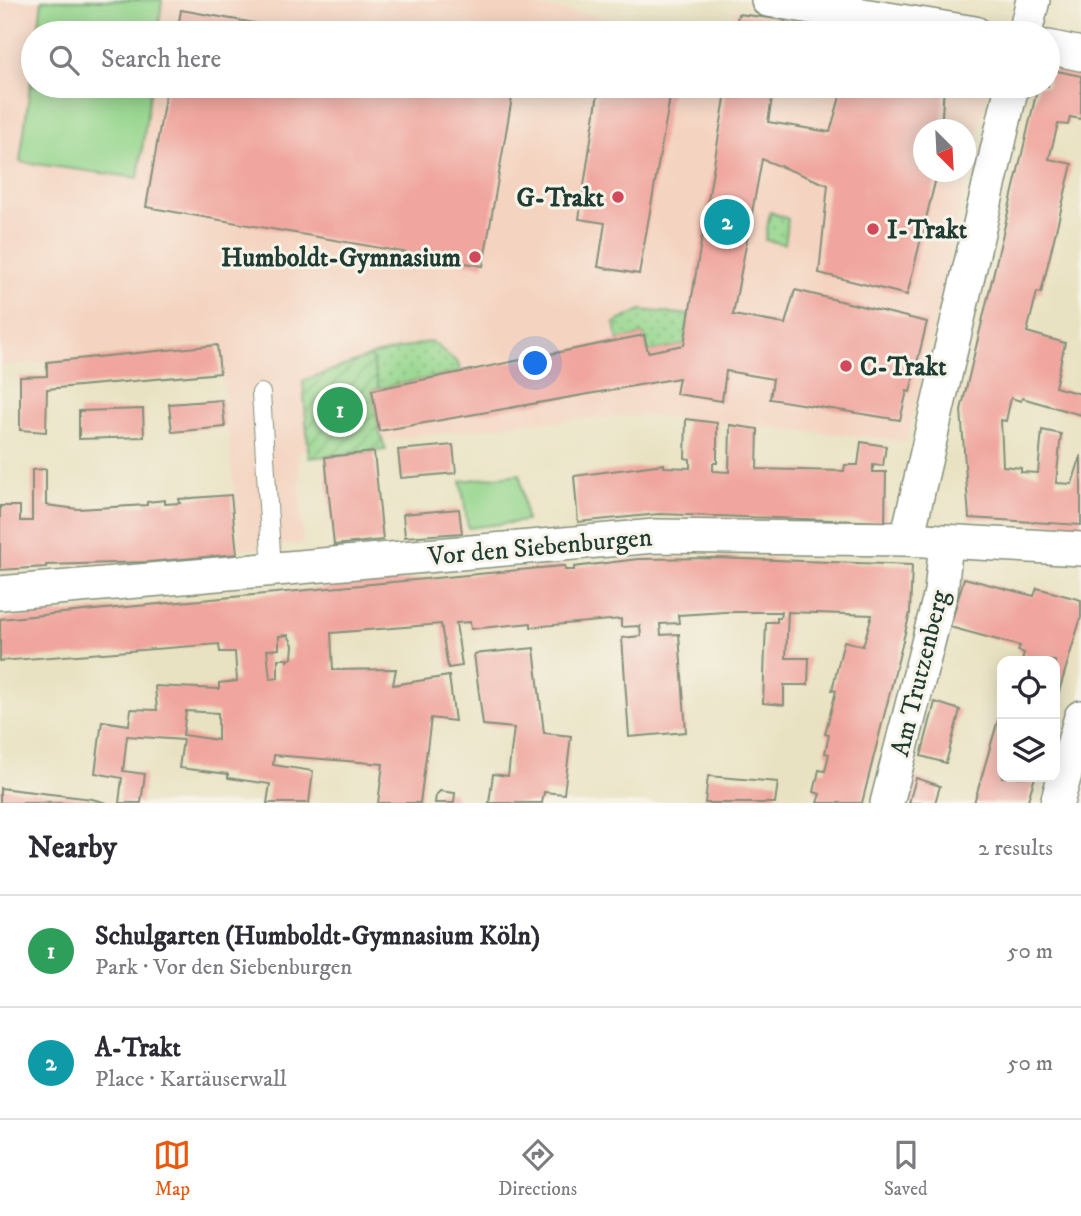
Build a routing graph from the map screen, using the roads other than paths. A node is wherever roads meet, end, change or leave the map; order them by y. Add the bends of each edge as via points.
1 (768, 0) edge
2 (1033, 0) edge
3 (900, 21) edge
4 (1028, 21) edge
5 (1060, 50) edge
6 (1081, 54) edge
7 (1009, 98) edge
8 (261, 393) dead end
9 (906, 538) junction
10 (946, 542) junction
11 (1081, 549) edge
12 (272, 569) junction
13 (0, 593) edge
14 (1081, 717) edge
15 (887, 803) edge
16 (1057, 803) edge

1 - 3 street
2 - 4 street
5 - 6 street
7 - 9 street
8 - 12 lane
9 - 10 street, Vor den Siebenburgen
9 - 12 street, Vor den Siebenburgen via 655,536
10 - 11 street, Vor den Siebenburgen
10 - 15 street, Am Trutzenberg via 942,592
12 - 13 street, Vor den Siebenburgen
14 - 16 street

